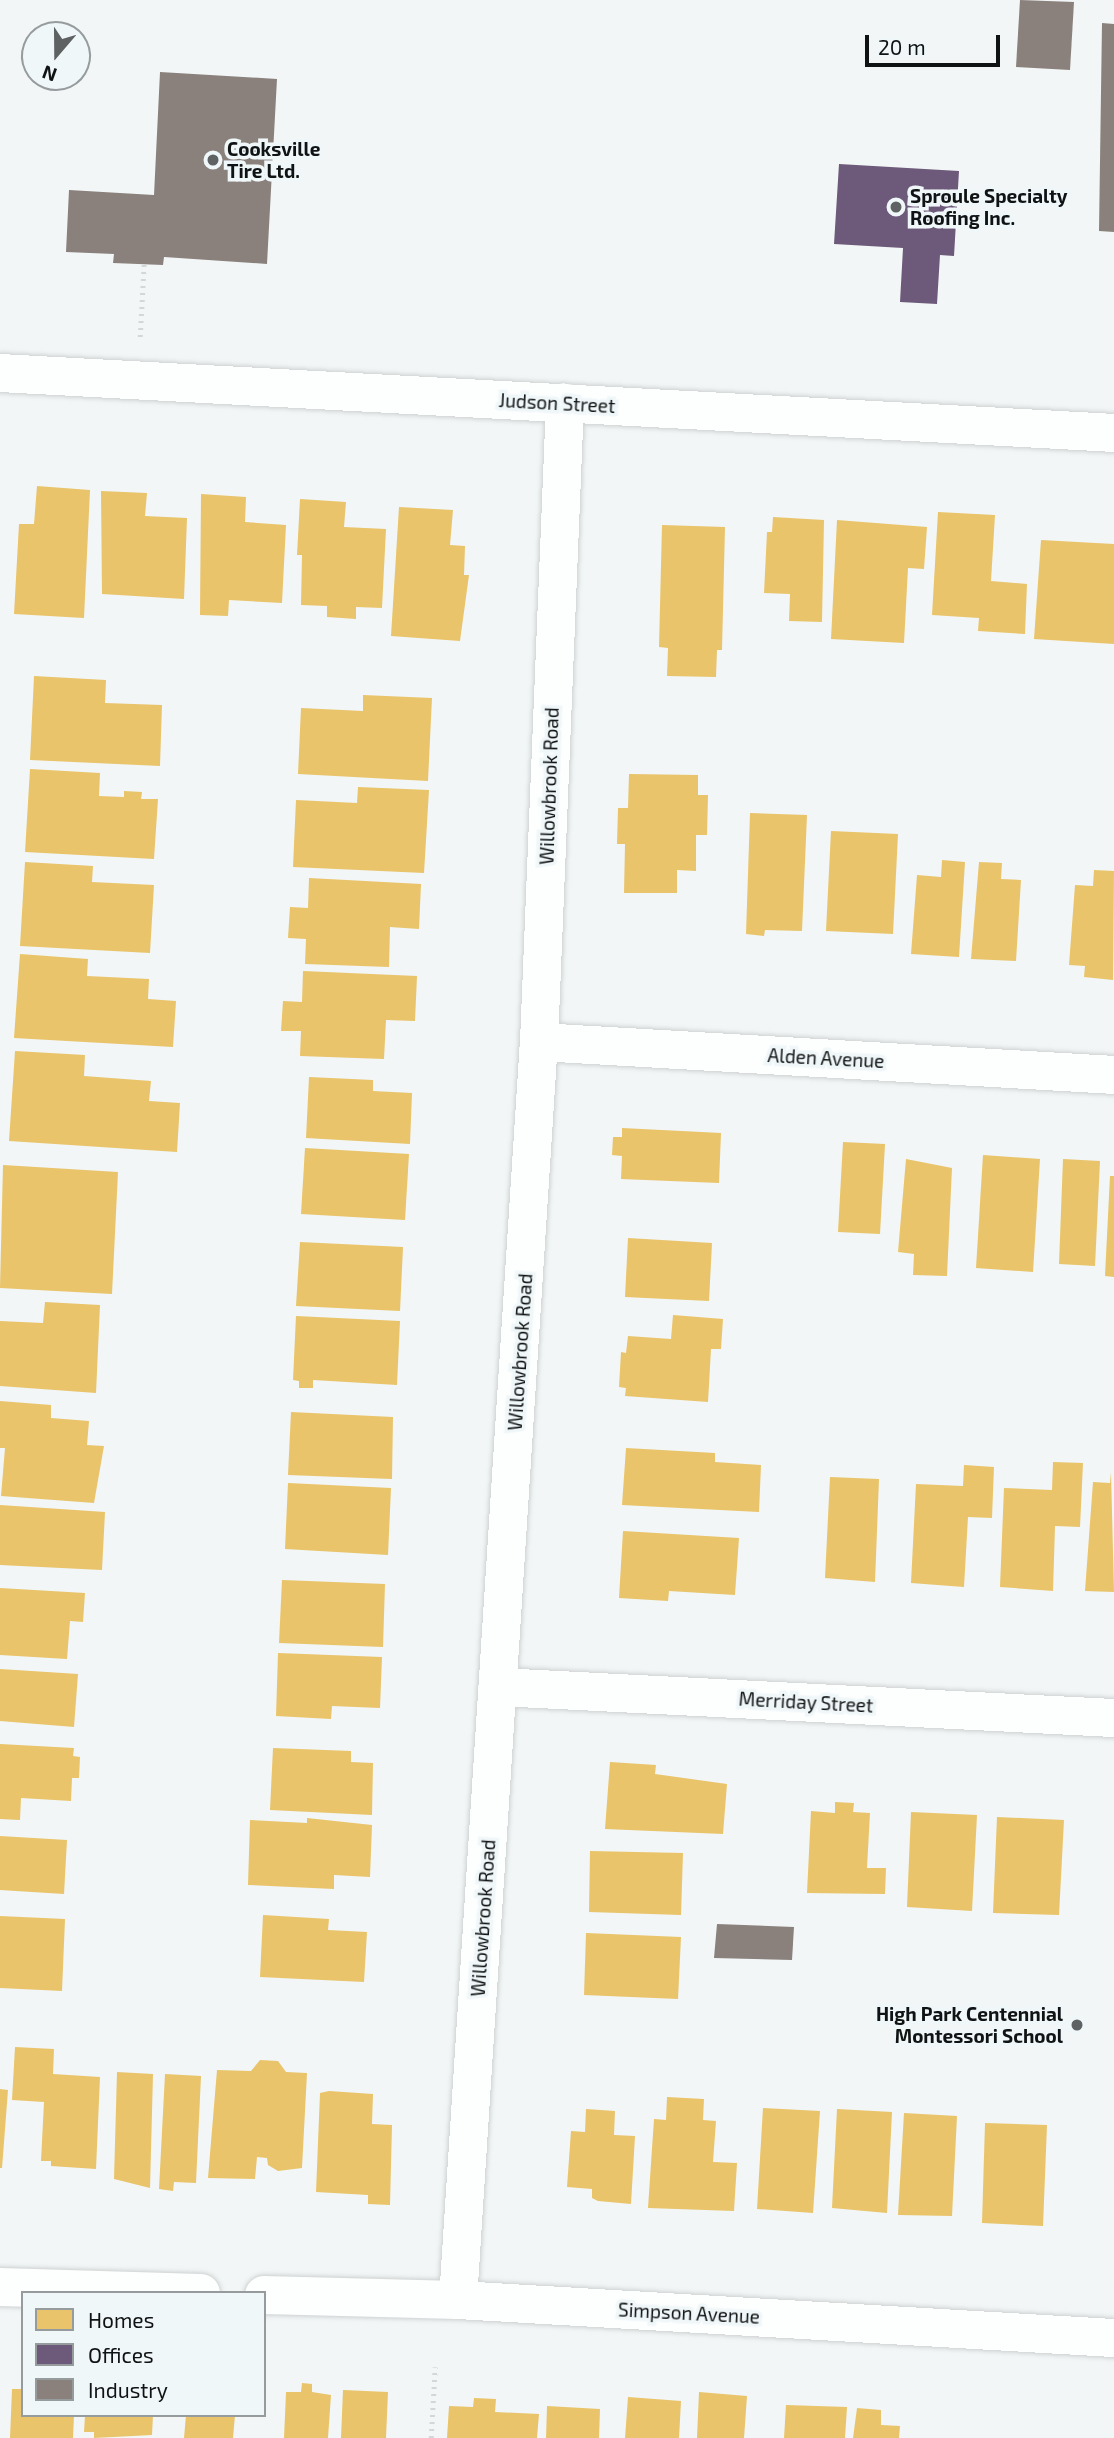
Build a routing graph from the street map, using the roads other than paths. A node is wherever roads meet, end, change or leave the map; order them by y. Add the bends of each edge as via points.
1 (0, 373) edge
2 (565, 403) junction
3 (1114, 433) edge
4 (539, 1042) junction
5 (1114, 1074) edge
6 (499, 1687) junction
7 (1114, 1718) edge
8 (0, 2287) edge
9 (134, 2291) edge
10 (266, 2295) edge
11 (458, 2300) junction
12 (1114, 2338) edge

1 - 2 street, Judson Street
2 - 3 street, Judson Street
2 - 4 street, Willowbrook Road
4 - 5 street, Alden Avenue
4 - 6 street, Willowbrook Road
6 - 7 street, Merriday Street
6 - 11 street, Willowbrook Road
8 - 9 street
10 - 11 street, Simpson Avenue
11 - 12 street, Simpson Avenue

